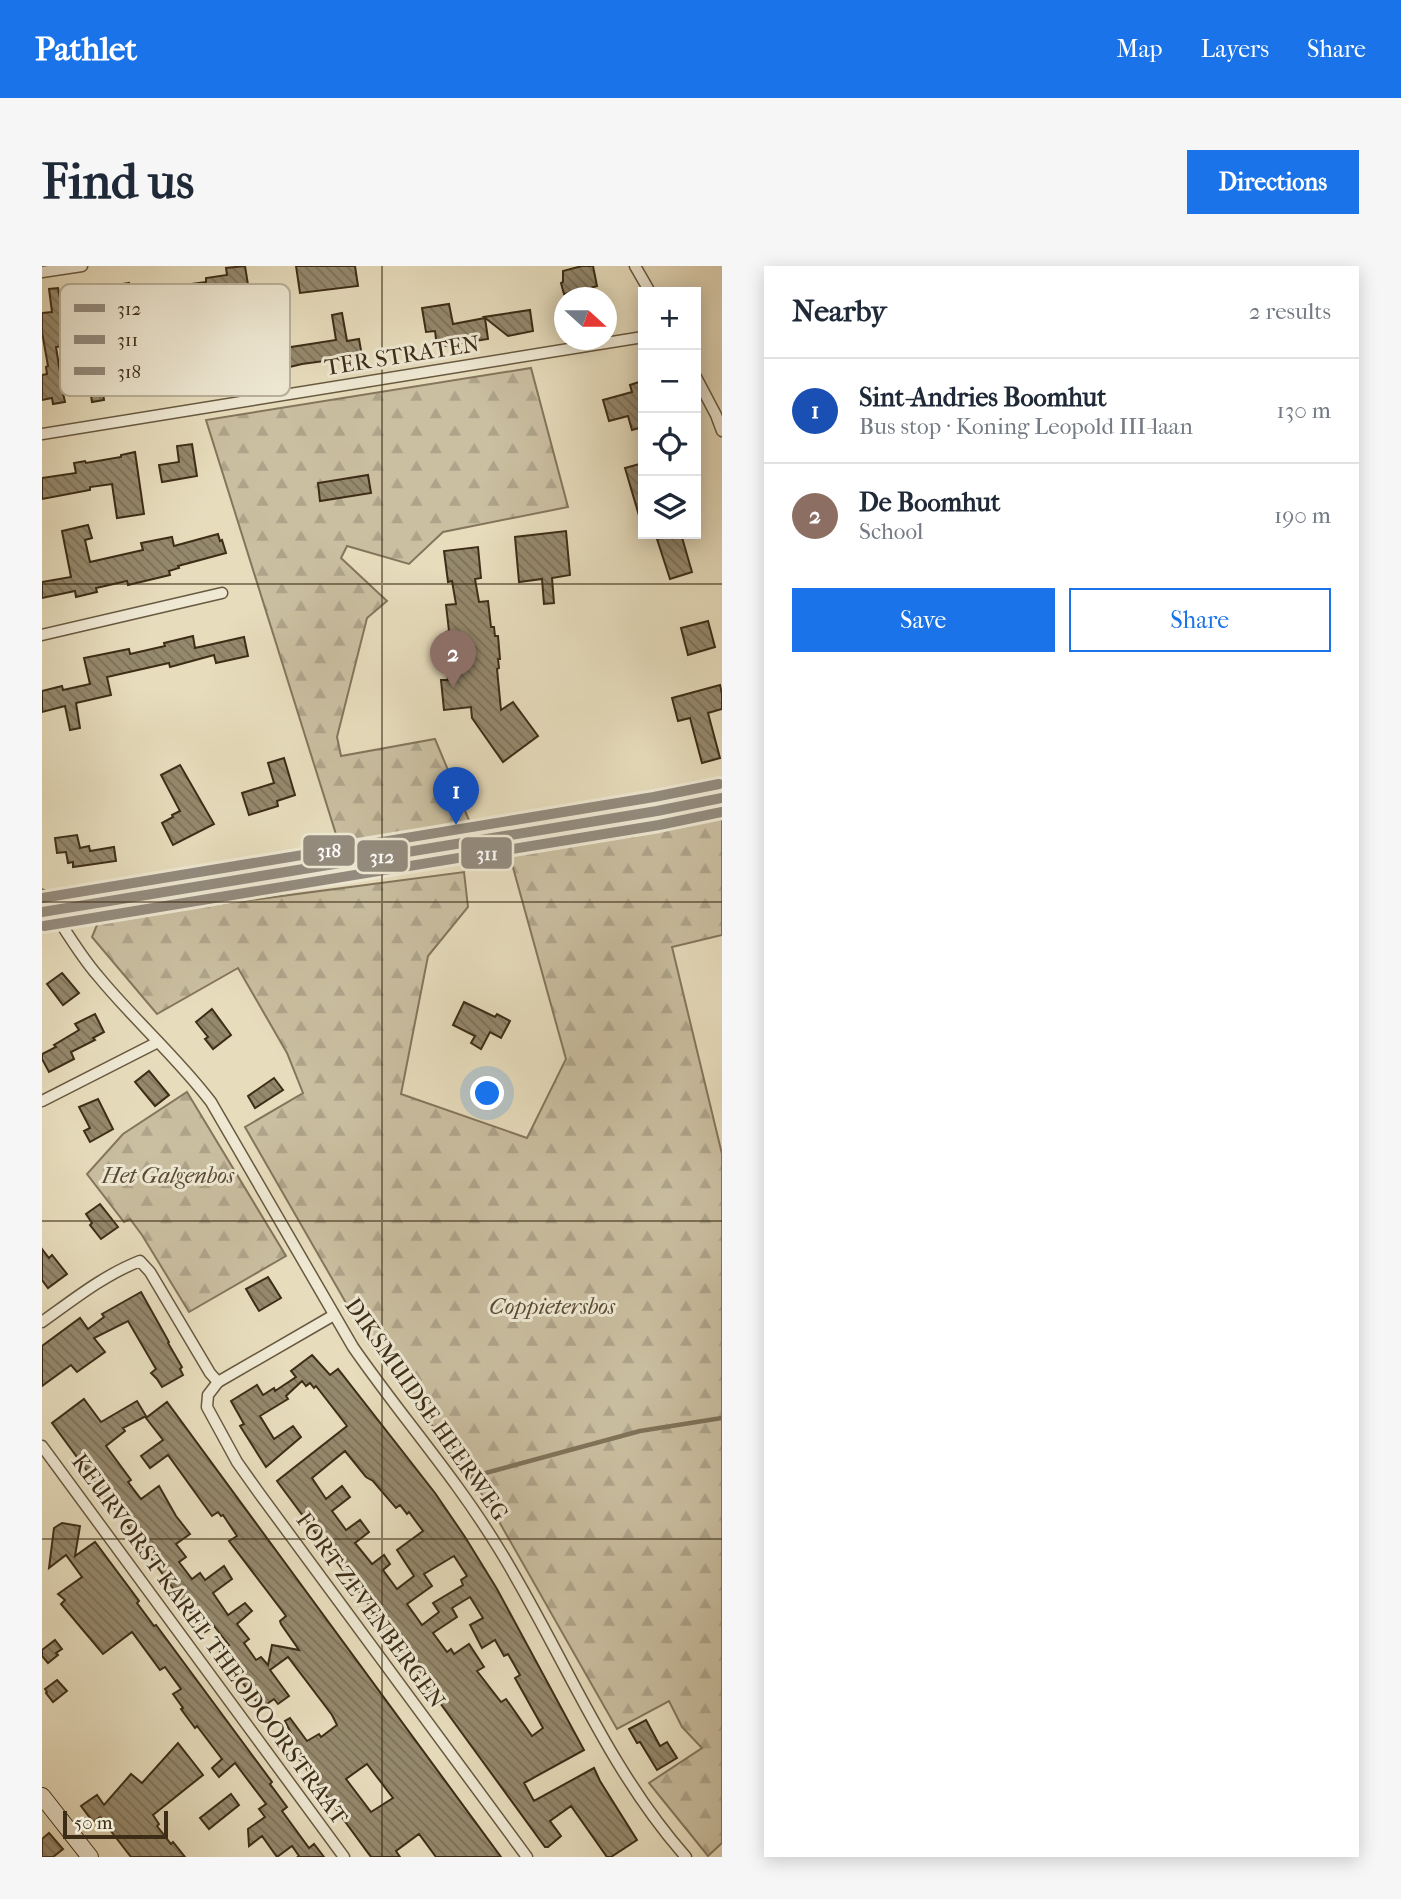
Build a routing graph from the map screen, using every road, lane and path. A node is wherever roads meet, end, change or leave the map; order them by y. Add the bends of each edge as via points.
1 (82, 266) edge
2 (635, 266) edge
3 (42, 272) edge
4 (647, 287) edge
5 (638, 338) edge
6 (701, 386) edge
7 (290, 394) edge
8 (277, 396) edge
9 (722, 431) edge
10 (42, 434) edge
11 (222, 593) dead end
12 (42, 635) edge
13 (722, 798) edge
14 (42, 895) edge
15 (47, 911) edge
16 (158, 1042) junction
17 (42, 1101) edge
18 (334, 1315) junction
19 (42, 1322) edge
20 (218, 1382) junction
21 (42, 1446) edge
22 (42, 1796) edge
23 (90, 1857) edge
24 (344, 1857) edge
25 (527, 1857) edge
26 (686, 1857) edge

1 - 3 street
2 - 4 street
5 - 7 street, TER STRATEN
6 - 9 street
8 - 10 street, TER STRATEN
11 - 12 street
13 - 15 street
14 - 15 street, DIKSMUIDSE HEERWEG
15 - 16 street, DIKSMUIDSE HEERWEG via 96,975
16 - 17 street
16 - 18 street, DIKSMUIDSE HEERWEG via 212,1103
18 - 20 street
18 - 26 street, DIKSMUIDSE HEERWEG via 379,1384 481,1520 624,1774
19 - 20 street via 83,1292 140,1261
20 - 25 street, FORT ZEVENBERGEN via 206,1406 237,1462
21 - 24 street, KEURVORST KAREL THEODOORSTRAAT
22 - 23 street

